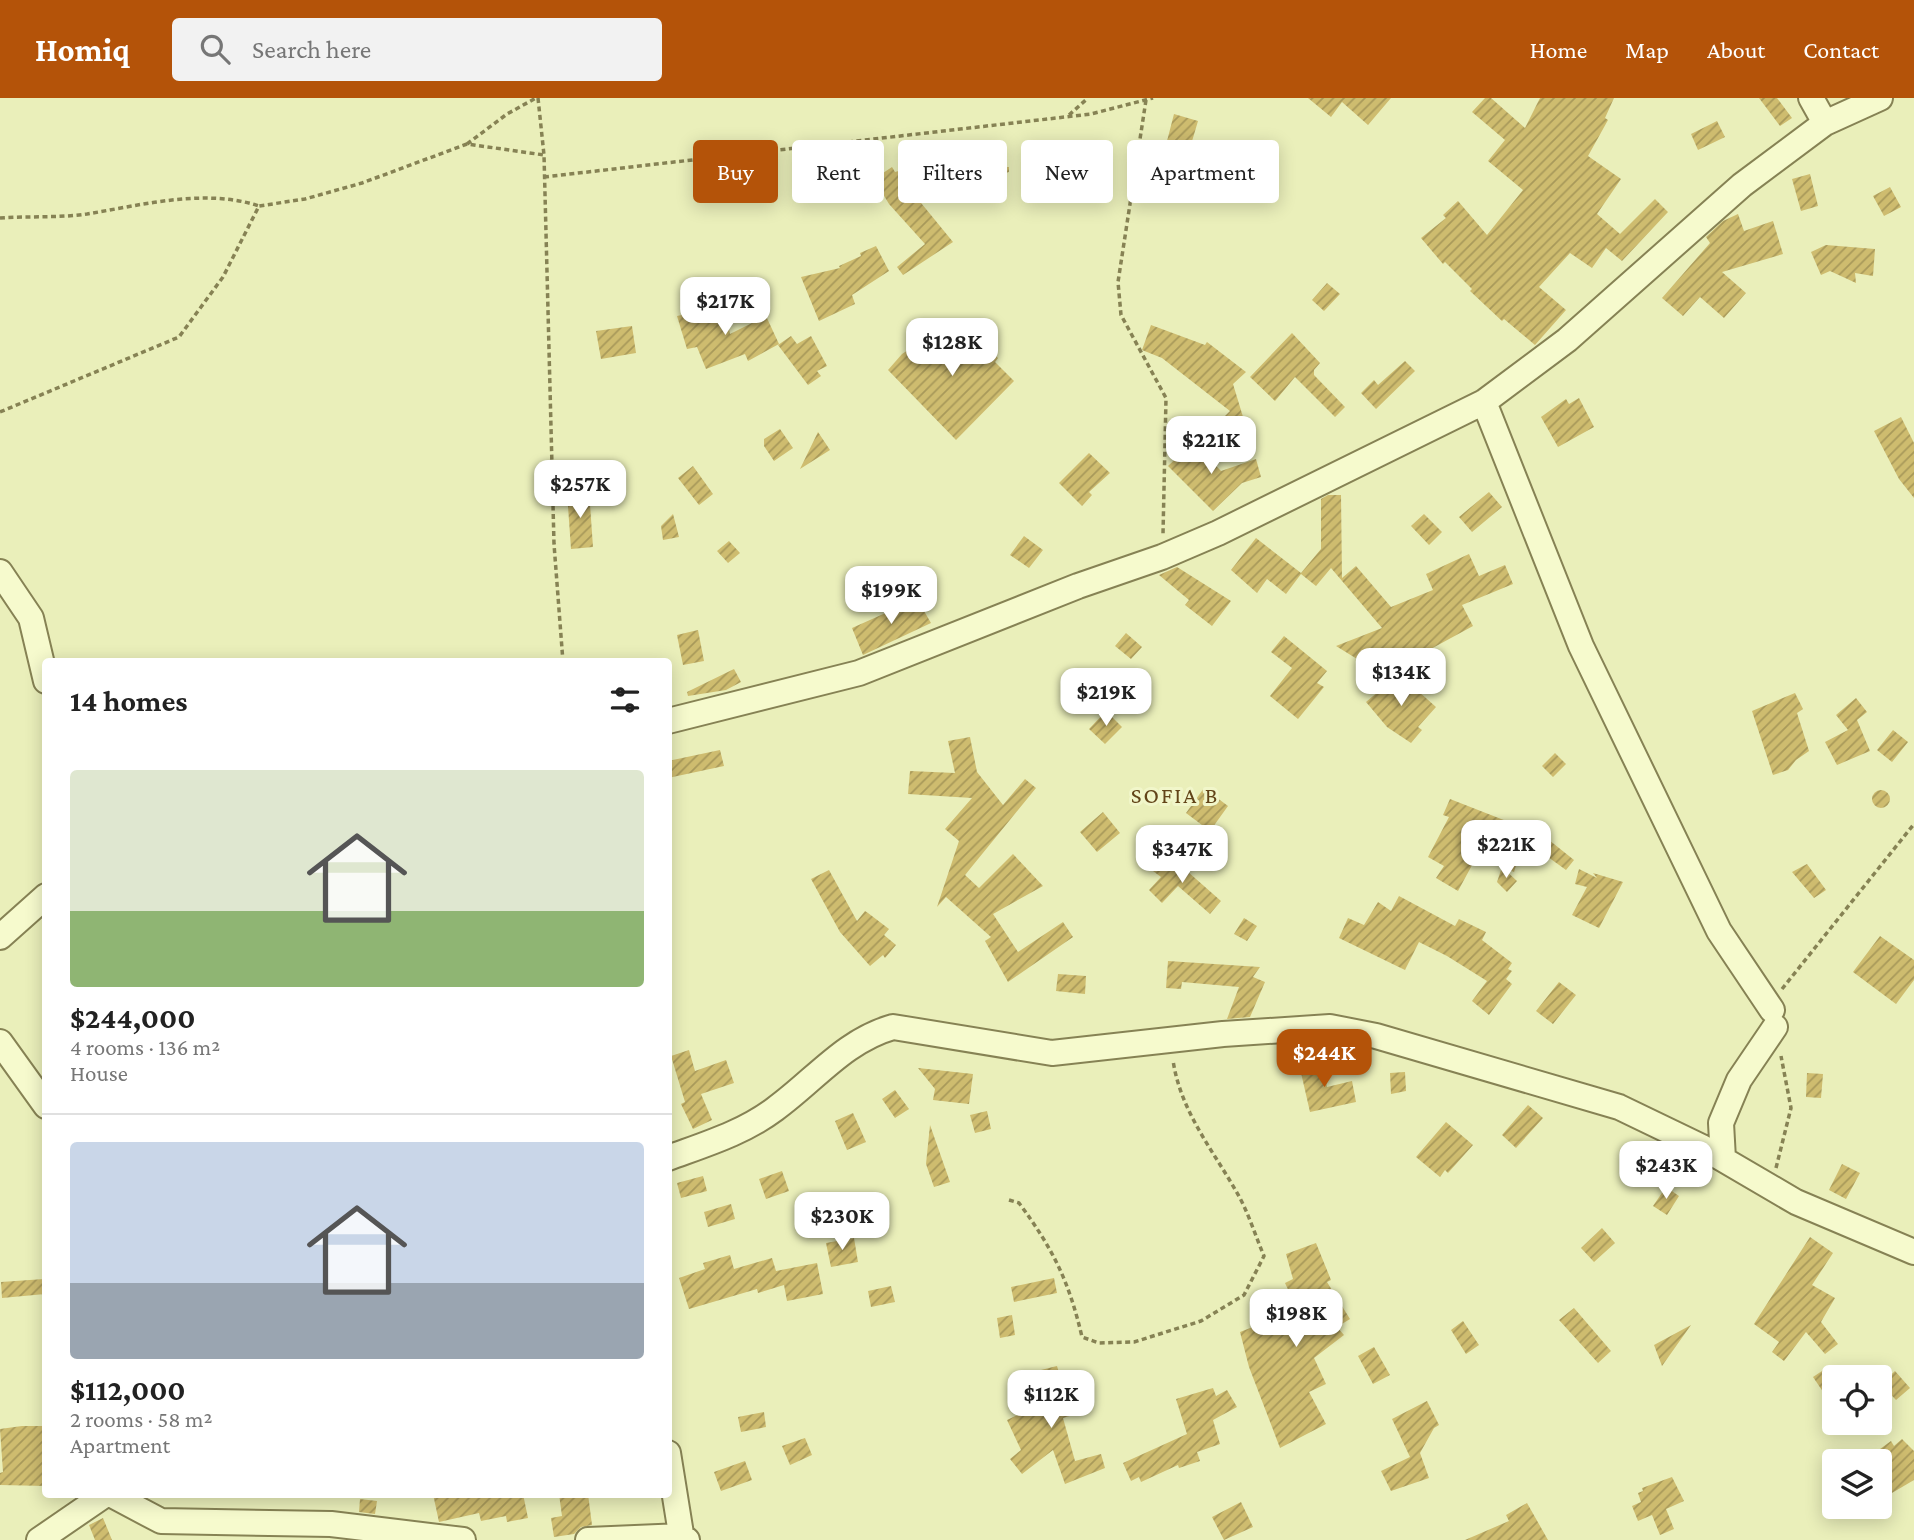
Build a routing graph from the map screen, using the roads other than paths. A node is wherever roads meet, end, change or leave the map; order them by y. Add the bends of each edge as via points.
1 (1811, 98) edge
2 (1880, 98) edge
3 (1825, 123) junction
4 (1484, 402) junction
5 (0, 572) edge
6 (42, 664) edge
7 (672, 720) edge
8 (42, 900) edge
9 (0, 937) edge
10 (0, 1042) edge
11 (42, 1100) edge
12 (1721, 1124) junction
13 (1685, 1138) junction
14 (672, 1157) edge
15 (1723, 1159) junction
16 (1914, 1252) edge
17 (672, 1474) edge
18 (102, 1498) edge
19 (116, 1498) edge
20 (684, 1539) edge
21 (39, 1540) edge
22 (463, 1540) edge
23 (588, 1540) edge

1 - 3 street
2 - 3 street
3 - 4 street via 1742,185 1567,340
4 - 7 street via 1163,557 859,673
4 - 12 street via 1581,646 1718,931 1773,1019 1738,1080
5 - 6 street via 31,618
8 - 9 street
10 - 11 street
12 - 13 street
12 - 15 street
13 - 14 street via 1619,1107 1376,1036 1330,1027 1052,1053 893,1027 868,1034 848,1047 776,1108 738,1133
13 - 15 street
15 - 16 street via 1796,1202
17 - 20 street
18 - 21 street
19 - 22 street via 161,1521 331,1524
20 - 23 street

